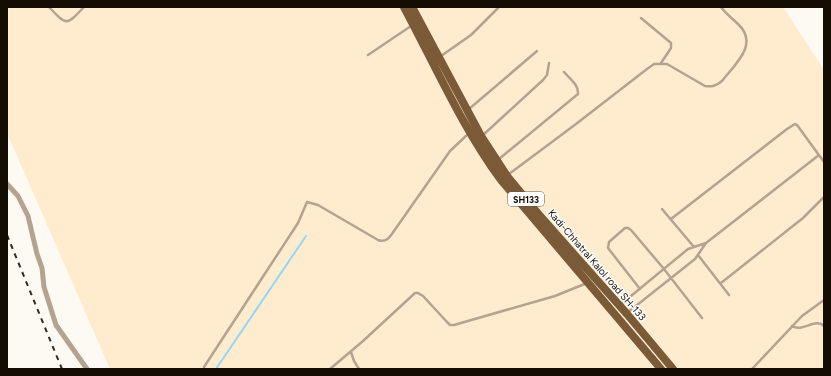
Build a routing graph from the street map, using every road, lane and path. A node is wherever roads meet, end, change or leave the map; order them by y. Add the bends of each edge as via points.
1 (49, 7) edge
2 (84, 7) edge
3 (404, 7) edge
4 (412, 7) edge
5 (499, 7) edge
6 (721, 7) edge
7 (641, 18) dead end
8 (413, 25) junction
9 (537, 51) dead end
10 (368, 55) dead end
11 (439, 58) junction
12 (549, 63) dead end
13 (661, 63) junction
14 (564, 72) dead end
15 (467, 110) junction
16 (470, 132) junction
17 (478, 139) junction
18 (819, 155) junction
19 (497, 160) junction
20 (824, 162) edge
21 (507, 176) junction
22 (7, 184) edge
23 (824, 197) edge
24 (662, 208) dead end
25 (671, 219) junction
26 (706, 243) junction
27 (694, 247) junction
28 (698, 255) junction
29 (664, 269) junction
30 (671, 279) junction
31 (588, 282) junction
32 (721, 283) junction
33 (640, 289) junction
34 (729, 295) dead end
35 (824, 300) edge
36 (620, 306) junction
37 (627, 314) junction
38 (702, 318) dead end
39 (792, 326) junction
40 (824, 326) edge
41 (351, 352) junction
42 (204, 367) dead end
43 (87, 369) edge
44 (330, 369) edge
45 (359, 369) edge
46 (662, 369) edge
47 (673, 369) edge
48 (752, 369) edge

1 - 2 lane via 62,21 74,17
3 - 8 main road, Kadi-Chhatral Kalol road SH-133 / SH133
4 - 11 main road, Kadi-Chhatral Kalol road SH-133 / SH133
5 - 11 lane via 471,35
6 - 13 lane via 745,31 747,44 745,51 722,81 712,87 705,86
7 - 13 lane via 671,43 671,48
8 - 10 lane
8 - 16 main road, Kadi-Chhatral Kalol road SH-133 / SH133
9 - 15 lane
11 - 15 main road, Kadi-Chhatral Kalol road SH-133 / SH133
12 - 17 lane via 547,75 543,80
13 - 21 lane via 646,69
14 - 19 lane via 577,86 578,94
15 - 17 main road, Kadi-Chhatral Kalol road SH-133 / SH133
16 - 17 main road, Kadi-Chhatral Kalol road SH-133 / SH133
16 - 42 lane via 450,151 386,241 381,242 318,205 308,202 298,223
17 - 19 main road, Kadi-Chhatral Kalol road SH-133 / SH133
17 - 31 main road, Kadi-Chhatral Kalol road SH-133 / SH133 via 501,180
18 - 20 lane
18 - 25 lane via 797,125 792,125
18 - 26 lane
19 - 21 main road, Kadi-Chhatral Kalol road SH-133 / SH133
21 - 36 main road, Kadi-Chhatral Kalol road SH-133 / SH133
22 - 43 street via 18,196 28,216 42,268 44,287 56,325
23 - 32 lane via 803,218
24 - 25 lane
25 - 27 lane
26 - 27 lane
26 - 28 lane
27 - 29 lane
28 - 30 lane via 696,260
28 - 32 lane
29 - 30 lane
29 - 33 lane
29 - 33 lane via 631,230 625,228 609,242 608,248
30 - 37 lane
30 - 38 lane
31 - 41 lane via 555,296 454,325 450,325 424,296 415,293
31 - 46 main road, Kadi-Chhatral Kalol road SH-133 / SH133
32 - 34 lane
33 - 36 lane
35 - 39 lane
36 - 37 main road, Kadi-Chhatral Kalol road SH-133 / SH133
37 - 47 main road, Kadi-Chhatral Kalol road SH-133 / SH133
39 - 40 lane via 799,329 817,322
39 - 48 lane
41 - 44 lane
41 - 45 lane

